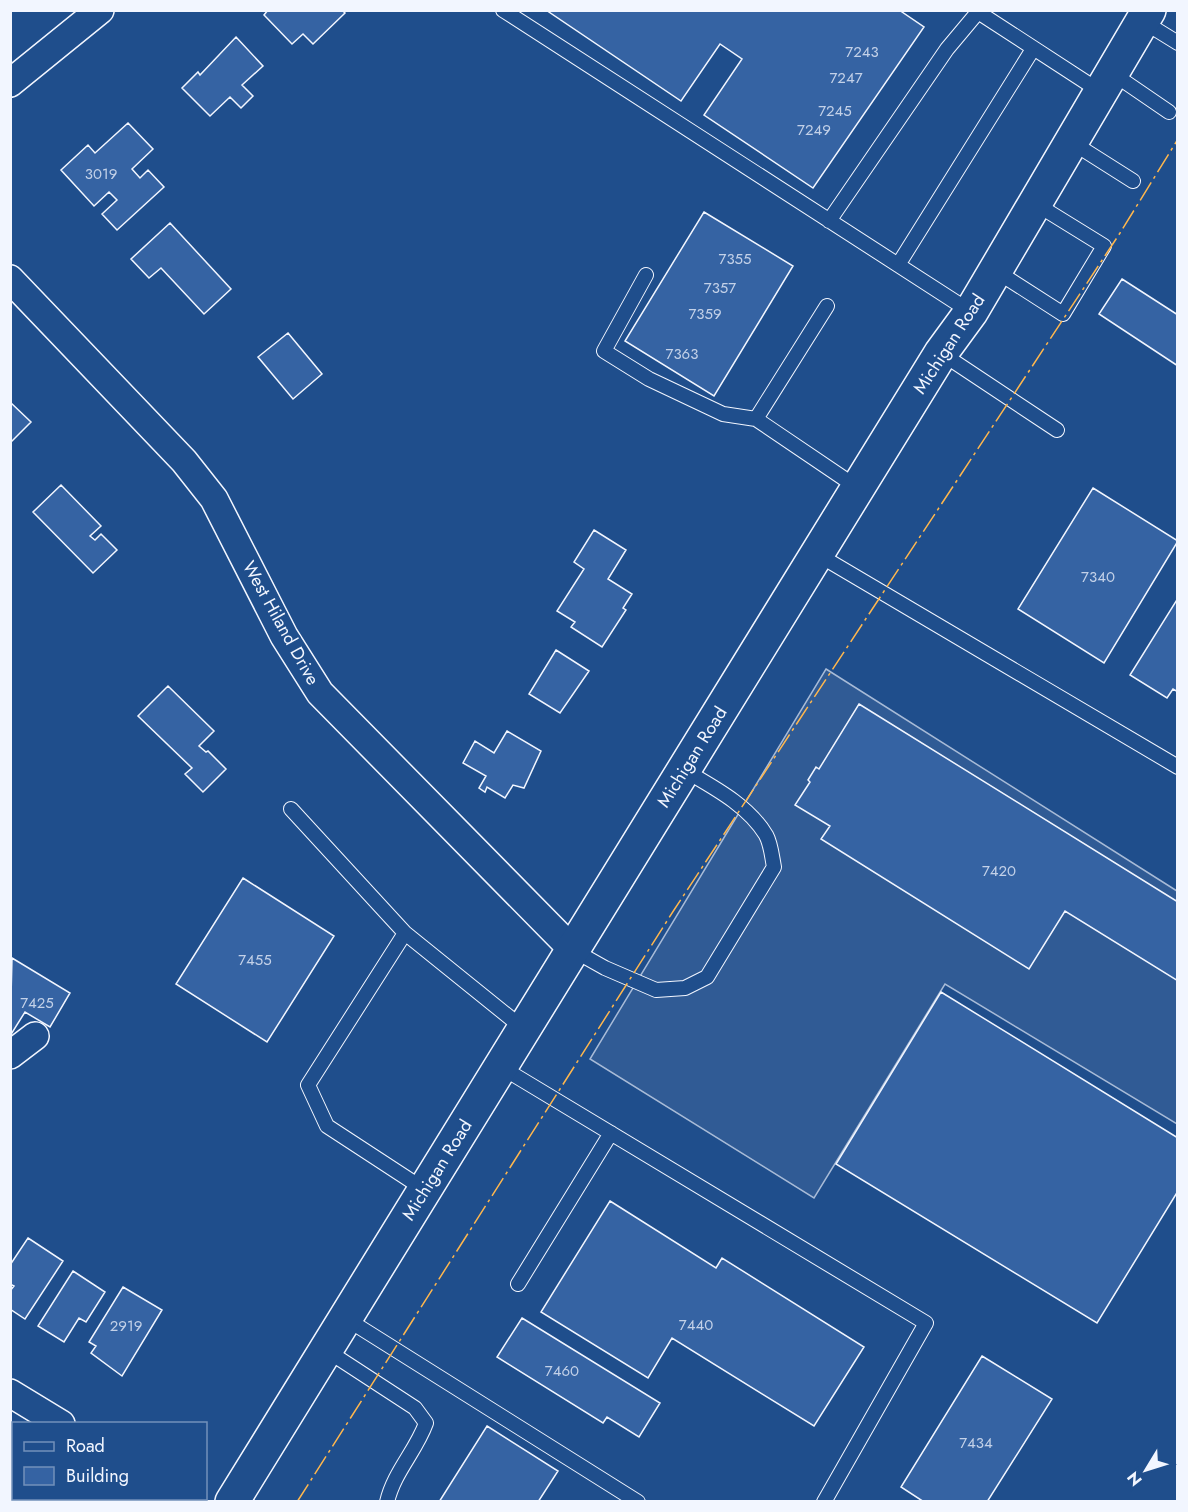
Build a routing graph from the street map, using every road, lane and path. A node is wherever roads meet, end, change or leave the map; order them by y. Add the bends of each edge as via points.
1 (100, 10) edge
2 (503, 10) edge
3 (978, 11) edge
4 (1147, 16) edge
5 (1178, 43) edge
6 (1033, 49) junction
7 (10, 83) edge
8 (1106, 83) junction
9 (1169, 112) dead end
10 (1073, 143) junction
11 (1133, 181) dead end
12 (1036, 204) junction
13 (830, 221) junction
14 (898, 265) junction
15 (996, 271) junction
16 (646, 275) dead end
17 (10, 279) edge
18 (827, 306) dead end
19 (971, 312) junction
20 (941, 353) junction
21 (756, 419) junction
22 (1057, 430) dead end
23 (858, 488) junction
24 (818, 554) junction
25 (1178, 767) edge
26 (684, 770) junction
27 (291, 809) dead end
28 (405, 933) junction
29 (573, 950) junction
30 (524, 1029) junction
31 (35, 1036) dead end
32 (10, 1054) edge
33 (501, 1067) junction
34 (611, 1134) junction
35 (425, 1190) junction
36 (518, 1284) dead end
37 (345, 1318) junction
38 (326, 1350) junction
39 (10, 1393) edge
40 (58, 1422) edge
41 (232, 1502) edge
42 (387, 1502) edge
43 (638, 1502) edge
44 (824, 1502) edge

1 - 7 street
2 - 13 lane
3 - 6 lane
3 - 13 lane via 947,49
4 - 5 lane
4 - 8 main road, Michigan Road
6 - 8 lane
6 - 14 lane
8 - 9 lane
8 - 10 main road, Michigan Road
10 - 11 lane
10 - 12 main road, Michigan Road
12 - 15 main road, Michigan Road
12 - 15 lane via 1104,246 1063,314
13 - 14 lane
14 - 19 lane
15 - 19 main road, Michigan Road
16 - 21 lane via 604,351 649,379 723,414
17 - 29 street, West Hiland Drive via 184,461 214,499 284,636 320,693
18 - 21 lane
19 - 20 main road, Michigan Road
20 - 22 lane
20 - 23 main road, Michigan Road
21 - 23 lane
23 - 24 main road, Michigan Road
24 - 25 lane
24 - 26 main road, Michigan Road
26 - 29 main road, Michigan Road
26 - 29 lane via 749,813 767,836 774,867 707,977 686,988 656,990
27 - 28 lane
28 - 30 lane
28 - 35 lane via 308,1085 327,1126
29 - 30 main road, Michigan Road
30 - 33 main road, Michigan Road
31 - 32 street
33 - 34 lane
33 - 35 main road, Michigan Road
34 - 36 lane
34 - 44 lane via 926,1323
35 - 37 main road, Michigan Road
37 - 38 main road, Michigan Road
37 - 43 lane
38 - 41 main road, Michigan Road
38 - 42 lane via 416,1408 426,1423 421,1438 391,1484
39 - 40 street

